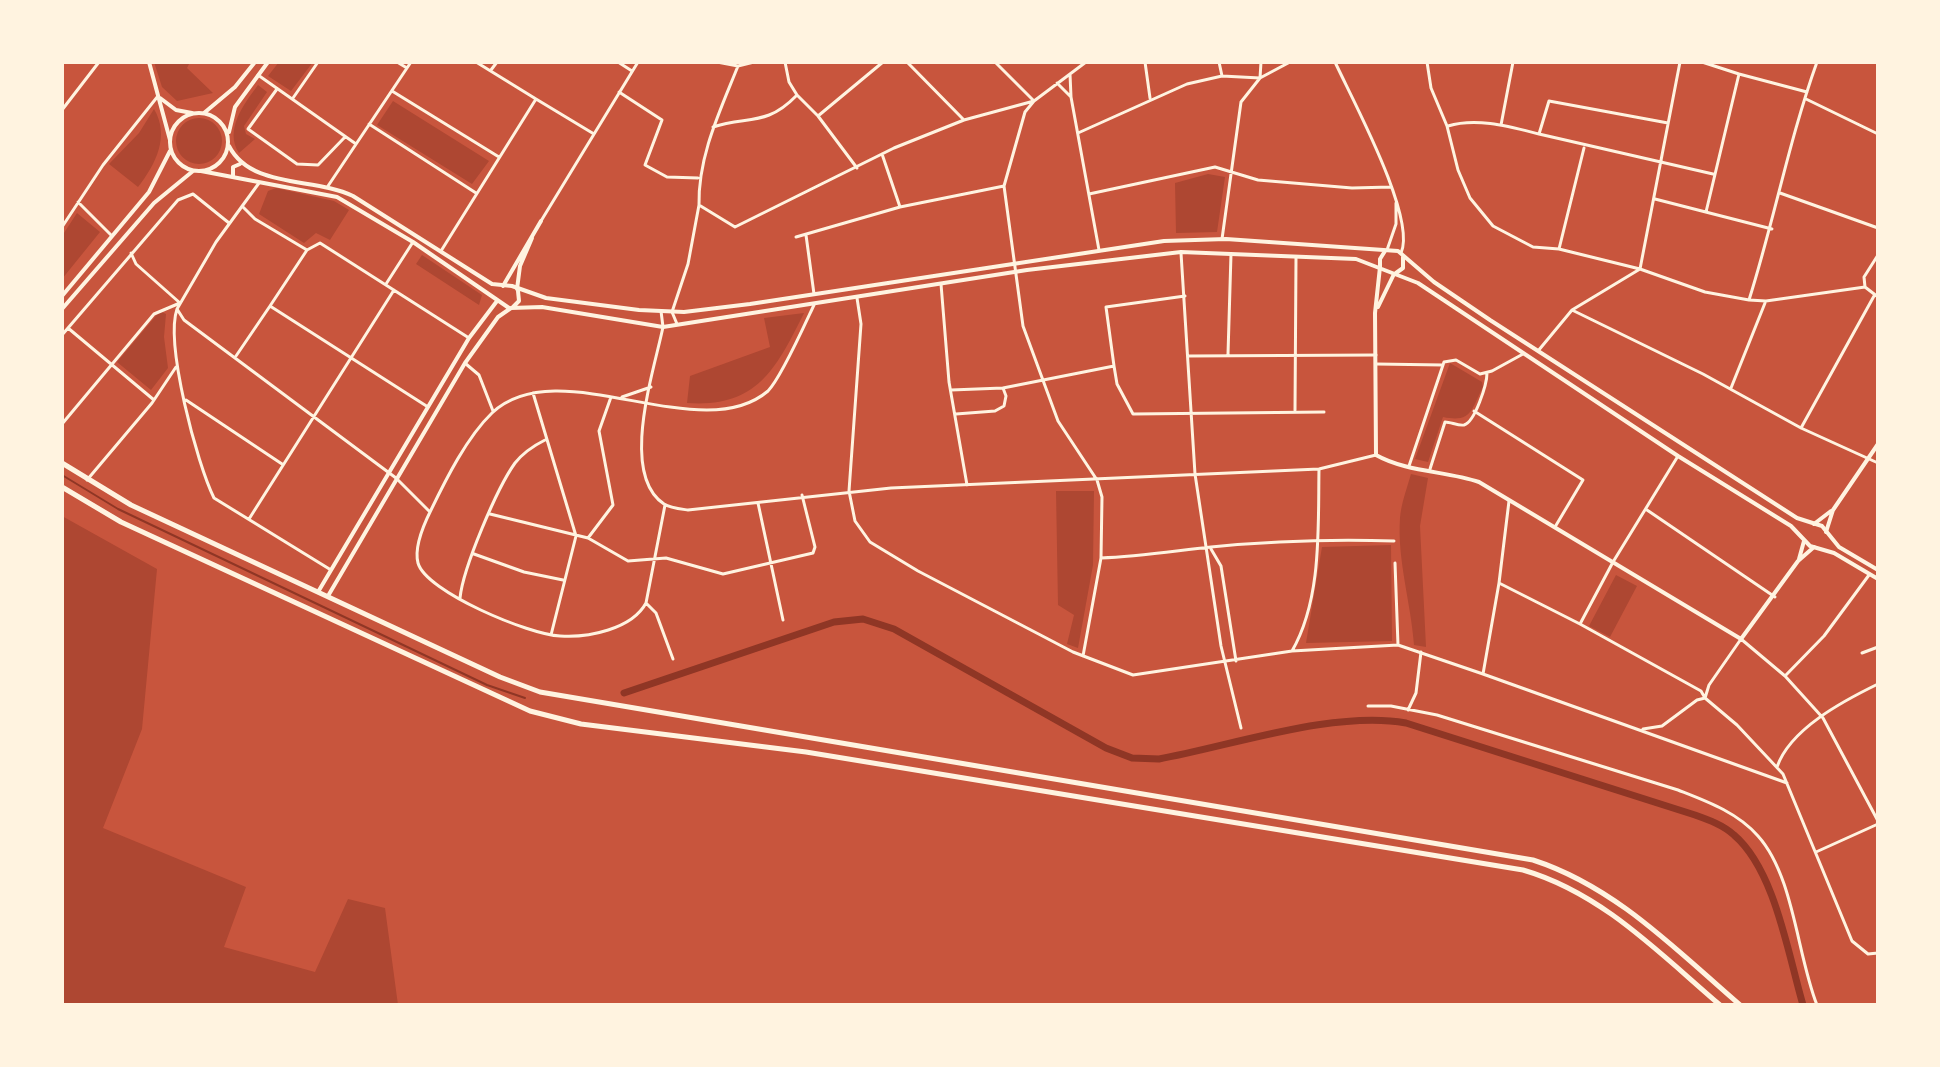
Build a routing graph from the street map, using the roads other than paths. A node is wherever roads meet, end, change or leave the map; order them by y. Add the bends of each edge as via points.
1 (99, 62) edge
2 (149, 62) edge
3 (255, 62) edge
4 (268, 62) edge
5 (318, 62) edge
6 (397, 62) edge
7 (411, 62) edge
8 (476, 62) edge
9 (497, 62) edge
10 (618, 62) edge
11 (638, 62) edge
12 (717, 62) edge
13 (754, 62) edge
14 (785, 62) edge
15 (883, 62) edge
16 (907, 62) edge
17 (995, 62) edge
18 (1145, 62) edge
19 (1219, 62) edge
20 (1261, 62) edge
21 (1290, 62) edge
22 (1335, 62) edge
23 (1427, 62) edge
24 (1513, 62) edge
25 (1680, 62) edge
26 (1702, 62) edge
27 (1817, 62) edge
28 (1083, 63) edge
29 (738, 66) junction
30 (407, 68) junction
31 (491, 70) junction
32 (632, 71) junction
33 (1070, 73) junction
34 (257, 74) junction
35 (1739, 74) junction
36 (1222, 76) junction
37 (1260, 78) junction
38 (1057, 83) junction
39 (277, 89) junction
40 (392, 91) junction
41 (619, 92) junction
42 (1807, 92) junction
43 (797, 95) junction
44 (158, 96) junction
45 (1071, 97) junction
46 (1150, 98) junction
47 (1805, 98) junction
48 (292, 99) junction
49 (536, 99) junction
50 (1034, 101) junction
51 (62, 110) edge
52 (192, 113) junction
53 (204, 113) junction
54 (818, 116) junction
55 (964, 120) junction
56 (1668, 123) junction
57 (369, 124) junction
58 (1501, 125) junction
59 (1447, 126) junction
60 (713, 127) junction
61 (1078, 133) junction
62 (594, 134) junction
63 (1539, 134) junction
64 (1878, 134) edge
65 (228, 135) junction
66 (345, 137) junction
67 (170, 140) junction
68 (356, 144) junction
69 (229, 146) junction
70 (1584, 146) junction
71 (171, 149) junction
72 (881, 153) junction
73 (499, 157) junction
74 (240, 164) junction
75 (1660, 164) junction
76 (857, 168) junction
77 (193, 171) junction
78 (201, 171) junction
79 (1230, 174) junction
80 (1713, 174) junction
81 (234, 177) junction
82 (698, 178) junction
83 (260, 182) junction
84 (328, 186) junction
85 (1004, 186) junction
86 (1391, 187) junction
87 (1779, 192) junction
88 (476, 193) junction
89 (1089, 194) junction
90 (1396, 199) junction
91 (1654, 199) junction
92 (78, 202) junction
93 (699, 205) junction
94 (242, 206) junction
95 (900, 207) junction
96 (1706, 212) junction
97 (541, 221) joint
98 (230, 223) junction
99 (62, 227) edge
100 (1878, 228) edge
101 (1772, 229) junction
102 (534, 231) junction
103 (806, 234) junction
104 (112, 236) junction
105 (796, 237) dead end
106 (1222, 239) junction
107 (413, 242) junction
108 (1559, 249) junction
109 (307, 250) junction
110 (1099, 250) junction
111 (1387, 250) junction
112 (441, 251) junction
113 (1181, 252) junction
114 (131, 253) junction
115 (1231, 253) junction
116 (1401, 253) junction
117 (1296, 255) junction
118 (1878, 255) edge
119 (1014, 263) junction
120 (1380, 267) junction
121 (1640, 269) junction
122 (1014, 272) junction
123 (1394, 274) junction
124 (386, 284) junction
125 (941, 284) junction
126 (503, 286) junction
127 (1865, 287) junction
128 (517, 289) junction
129 (394, 290) junction
130 (814, 294) junction
131 (62, 296) edge
132 (1185, 296) junction
133 (1876, 297) edge
134 (857, 298) junction
135 (1749, 300) junction
136 (497, 301) junction
137 (1766, 301) junction
138 (180, 303) junction
139 (814, 305) junction
140 (270, 306) junction
141 (511, 308) junction
142 (62, 309) edge
143 (177, 309) junction
144 (1572, 310) junction
145 (661, 311) junction
146 (672, 312) junction
147 (1375, 313) junction
148 (678, 326) junction
149 (663, 327) junction
150 (67, 328) junction
151 (62, 335) edge
152 (469, 338) junction
153 (1538, 351) junction
154 (1228, 354) junction
155 (1523, 354) junction
156 (1376, 355) junction
157 (1189, 356) junction
158 (236, 357) junction
159 (1294, 357) junction
160 (350, 359) junction
161 (465, 363) junction
162 (111, 364) junction
163 (1376, 364) junction
164 (178, 365) junction
165 (1443, 365) junction
166 (1114, 366) junction
167 (1487, 373) junction
168 (1040, 381) junction
169 (651, 387) junction
170 (1003, 388) junction
171 (1731, 388) junction
172 (951, 390) junction
173 (533, 393) junction
174 (611, 396) junction
175 (622, 397) junction
176 (185, 399) junction
177 (154, 400) junction
178 (648, 405) junction
179 (428, 407) junction
180 (1295, 410) junction
181 (493, 411) junction
182 (1474, 411) junction
183 (1324, 412) dead end
184 (1192, 413) junction
185 (956, 414) junction
186 (312, 415) junction
187 (62, 424) edge
188 (1801, 428) junction
189 (545, 440) junction
190 (1878, 444) edge
191 (1376, 455) junction
192 (1678, 456) junction
193 (1869, 459) junction
194 (62, 463) edge
195 (1878, 463) edge
196 (282, 464) junction
197 (1409, 466) junction
198 (1319, 469) junction
199 (1430, 469) junction
200 (389, 472) junction
201 (1195, 474) junction
202 (396, 478) junction
203 (87, 480) junction
204 (1097, 480) junction
205 (967, 485) junction
206 (62, 487) edge
207 (849, 491) junction
208 (802, 495) junction
209 (1509, 499) junction
210 (758, 503) junction
211 (665, 505) junction
212 (1647, 510) junction
213 (1833, 510) junction
214 (430, 512) junction
215 (490, 514) junction
216 (249, 519) junction
217 (1812, 524) junction
218 (1555, 527) junction
219 (1826, 534) junction
220 (576, 536) junction
221 (588, 538) junction
222 (1318, 539) junction
223 (1804, 539) junction
224 (1394, 541) dead end
225 (1209, 547) junction
226 (1816, 547) junction
227 (474, 554) junction
228 (1101, 558) junction
229 (655, 560) junction
230 (1798, 561) junction
231 (1613, 562) junction
232 (1395, 563) dead end
233 (769, 565) junction
234 (331, 570) junction
235 (1878, 570) edge
236 (1870, 575) junction
237 (1878, 579) edge
238 (563, 580) junction
239 (1499, 583) junction
240 (318, 592) junction
241 (327, 597) junction
242 (1775, 597) junction
243 (460, 598) junction
244 (646, 603) junction
245 (783, 620) dead end
246 (1580, 624) junction
247 (551, 635) junction
248 (1741, 639) junction
249 (1398, 645) junction
250 (1878, 647) edge
251 (1292, 651) junction
252 (1421, 652) junction
253 (1862, 653) dead end
254 (1083, 656) junction
255 (673, 659) dead end
256 (1236, 661) junction
257 (1226, 663) junction
258 (1483, 674) junction
259 (1785, 676) junction
260 (1878, 684) edge
261 (1705, 698) junction
262 (1368, 706) dead end
263 (1408, 710) junction
264 (1823, 718) junction
265 (1241, 728) dead end
266 (1643, 729) junction
267 (1777, 767) junction
268 (1787, 783) junction
269 (1878, 823) edge
270 (1816, 853) junction
271 (1878, 953) edge
272 (1720, 1005) edge
273 (1740, 1005) edge
274 (1817, 1005) edge

1 - 51 street
2 - 44 main road
3 - 53 main road
4 - 34 main road
5 - 48 street
6 - 30 street
7 - 30 street
8 - 31 street
9 - 31 street
10 - 32 street
11 - 32 street
12 - 29 street
13 - 29 street
14 - 43 street
15 - 54 street
16 - 55 street
17 - 50 street
18 - 46 street
19 - 36 street
20 - 37 street
21 - 37 street
22 - 86 street
23 - 59 street
24 - 58 street
25 - 56 street
26 - 35 street
27 - 42 street
28 - 33 street
29 - 60 street
30 - 40 street
31 - 49 street
32 - 41 street
33 - 38 street
33 - 45 street
34 - 39 street
34 - 65 main road via 235,107
35 - 42 street
35 - 80 street
36 - 37 street
36 - 46 street
37 - 79 street via 1241,102
38 - 45 street
38 - 50 street
39 - 48 street
39 - 66 street via 248,129 297,164 318,165
40 - 57 street
40 - 73 street
41 - 62 street
41 - 82 street via 662,120 645,165 667,177
42 - 47 street
43 - 54 street
43 - 60 street via 768,118
44 - 52 main road via 176,110
44 - 67 main road
44 - 92 street
45 - 61 street
46 - 61 street
47 - 64 street
47 - 87 street
48 - 66 street
49 - 62 street
49 - 73 street
50 - 55 street
50 - 85 street via 1025,112
52 - 53 main road
52 - 67 main road via 177,123
53 - 65 main road via 219,120
54 - 76 street
55 - 72 street
56 - 63 street via 1549,101
56 - 75 street
57 - 68 street
57 - 88 street
58 - 59 street
58 - 63 street
59 - 108 street via 1470,198 1493,226 1533,247
60 - 82 street
61 - 89 street
62 - 97 street
63 - 70 street
65 - 69 main road
66 - 68 street
67 - 71 main road
68 - 84 street
69 - 74 main road
69 - 78 main road via 216,166
70 - 75 street
70 - 108 street
71 - 77 main road via 179,163
71 - 104 main road via 149,192
72 - 76 street
72 - 95 street
73 - 88 street
74 - 81 main road via 232,170
74 - 84 main road via 255,172
75 - 80 street
75 - 91 street
76 - 93 street via 735,227
77 - 78 main road
77 - 142 main road via 154,203
78 - 81 main road
79 - 86 street via 1352,188
79 - 89 street via 1215,167
79 - 106 street
80 - 96 street
81 - 83 main road
82 - 93 street
83 - 94 street
83 - 107 main road via 337,197
84 - 112 main road
85 - 95 street
85 - 119 street
86 - 90 street
87 - 100 street
87 - 101 street
88 - 112 street
89 - 110 street
90 - 111 street via 1396,224
90 - 116 street via 1404,236
91 - 96 street
91 - 121 street
92 - 99 street
92 - 104 street
93 - 146 street
94 - 98 street
94 - 109 street
95 - 103 street
96 - 101 street
97 - 102 main road
98 - 114 street via 189,195 172,206
98 - 138 street
101 - 135 street
102 - 126 main road
102 - 128 main road
103 - 105 street
103 - 130 street
104 - 131 main road
106 - 110 main road
106 - 111 main road
107 - 124 street
107 - 136 main road
108 - 121 street
109 - 124 street via 320,243
109 - 140 street
110 - 119 main road
111 - 116 main road
111 - 120 main road
112 - 126 main road via 487,282
113 - 115 main road
113 - 122 main road
113 - 132 street
114 - 138 street via 136,264
114 - 150 street
115 - 117 main road
115 - 154 street
116 - 123 main road via 1403,268
116 - 153 main road via 1434,282
117 - 120 main road via 1356,259
117 - 159 street
118 - 127 street via 1864,277
119 - 122 street
119 - 130 main road
120 - 123 main road
120 - 147 main road
121 - 135 street via 1705,292
121 - 144 street
122 - 125 main road
122 - 168 street
123 - 147 main road
123 - 155 main road via 1427,288
124 - 129 street
125 - 134 main road
125 - 172 street
126 - 128 main road
126 - 136 main road
127 - 133 street
127 - 137 street
128 - 141 main road via 519,301
128 - 145 main road via 546,298
129 - 152 street
129 - 160 street
130 - 146 main road
132 - 157 street
132 - 166 street via 1106,307
133 - 188 street
134 - 139 main road
134 - 207 street via 861,324
135 - 137 street
136 - 141 main road
136 - 152 main road
137 - 171 street
138 - 143 street
138 - 162 street via 154,314
139 - 148 main road
139 - 178 street via 768,390 726,409
140 - 158 street
140 - 160 street
141 - 149 main road via 542,307
141 - 161 main road via 498,317
143 - 158 street via 184,320
143 - 164 street via 173,321
144 - 153 street
144 - 171 street
145 - 146 main road
145 - 149 street
146 - 148 street
147 - 156 main road
148 - 149 main road
149 - 169 street
150 - 151 street
150 - 162 street
152 - 179 main road
153 - 217 main road
154 - 157 street
154 - 159 street
155 - 167 street
155 - 192 main road
156 - 159 street
156 - 163 main road
157 - 184 street
158 - 186 street
159 - 180 street
160 - 179 street
160 - 186 street
161 - 181 street via 479,375
161 - 202 main road
162 - 177 street
162 - 187 street
163 - 165 street
163 - 191 main road
164 - 176 street
164 - 177 street
165 - 167 street via 1451,359
165 - 197 street
166 - 168 street
166 - 184 street via 1133,414
167 - 182 street via 1486,389
168 - 170 street
168 - 204 street via 1058,421
169 - 175 street
169 - 178 street
170 - 172 street
170 - 185 street via 1004,406 995,411
171 - 188 street
172 - 185 street
173 - 174 street
173 - 181 street
173 - 189 street
174 - 175 street
174 - 221 street via 599,431 613,505
175 - 178 street
176 - 196 street
176 - 216 street via 214,498
177 - 203 street
178 - 211 street via 640,460 648,486
179 - 200 main road
180 - 183 street
180 - 184 street
181 - 214 street
182 - 199 street via 1466,424 1445,422
182 - 218 street via 1583,480
184 - 201 street
185 - 205 street
186 - 196 street
186 - 200 street
188 - 193 street
189 - 215 street via 514,464
189 - 220 street
190 - 193 main road
191 - 197 main road
191 - 198 street
192 - 212 street
192 - 223 main road
193 - 195 street
193 - 213 main road
194 - 203 main road
196 - 216 street
197 - 199 main road
198 - 201 street
198 - 222 street
199 - 209 main road via 1479,482
200 - 202 street
200 - 234 main road
201 - 204 street
201 - 225 street
202 - 214 street
202 - 241 main road
203 - 240 main road
204 - 205 street
204 - 228 street via 1102,497
205 - 207 street
206 - 272 main road via 121,522 530,711 581,724 806,752 1514,867 1569,887 1604,908
207 - 208 street
207 - 254 street via 855,521 870,542
208 - 210 street
208 - 233 street via 813,553
209 - 218 main road
209 - 239 street
210 - 211 street via 688,510
210 - 233 street
211 - 229 street
212 - 231 street
212 - 242 street
213 - 217 main road
213 - 219 main road
214 - 243 street via 418,564 436,585
215 - 220 street
215 - 227 street
216 - 234 street
217 - 219 main road
217 - 223 main road
218 - 231 main road
219 - 226 main road
219 - 235 main road
220 - 221 street
220 - 238 street
221 - 229 street via 628,561
222 - 224 street
222 - 225 street
222 - 251 street via 1306,622
223 - 226 main road
223 - 230 main road
225 - 228 street
225 - 256 street via 1221,566
225 - 257 street via 1210,583
226 - 230 main road
226 - 236 main road
227 - 238 street
227 - 243 street
228 - 254 street
229 - 233 street via 686,562 723,574
229 - 244 street
230 - 242 main road
231 - 246 street
231 - 248 main road
232 - 249 street
233 - 245 street
234 - 240 main road
236 - 237 main road
236 - 259 street via 1824,636
238 - 247 street
239 - 246 street
239 - 258 street
240 - 241 main road
241 - 273 main road via 500,677 567,698 1533,860 1612,897
242 - 248 main road
243 - 247 street
244 - 247 street via 627,624
244 - 255 street via 656,613
246 - 261 street
248 - 259 street
248 - 261 street
249 - 251 street
249 - 252 street
250 - 253 street
251 - 256 street
252 - 258 street
252 - 263 street via 1416,693
254 - 257 street via 1133,675
256 - 257 street
257 - 265 street
258 - 266 street
259 - 264 street
260 - 264 street
261 - 266 street via 1662,726
261 - 267 street
262 - 263 street
263 - 274 street via 1678,790 1741,820 1774,861
264 - 267 street via 1789,743
264 - 269 street
266 - 268 street
267 - 268 street
268 - 270 street
269 - 270 street
270 - 271 street via 1852,941 1868,954

